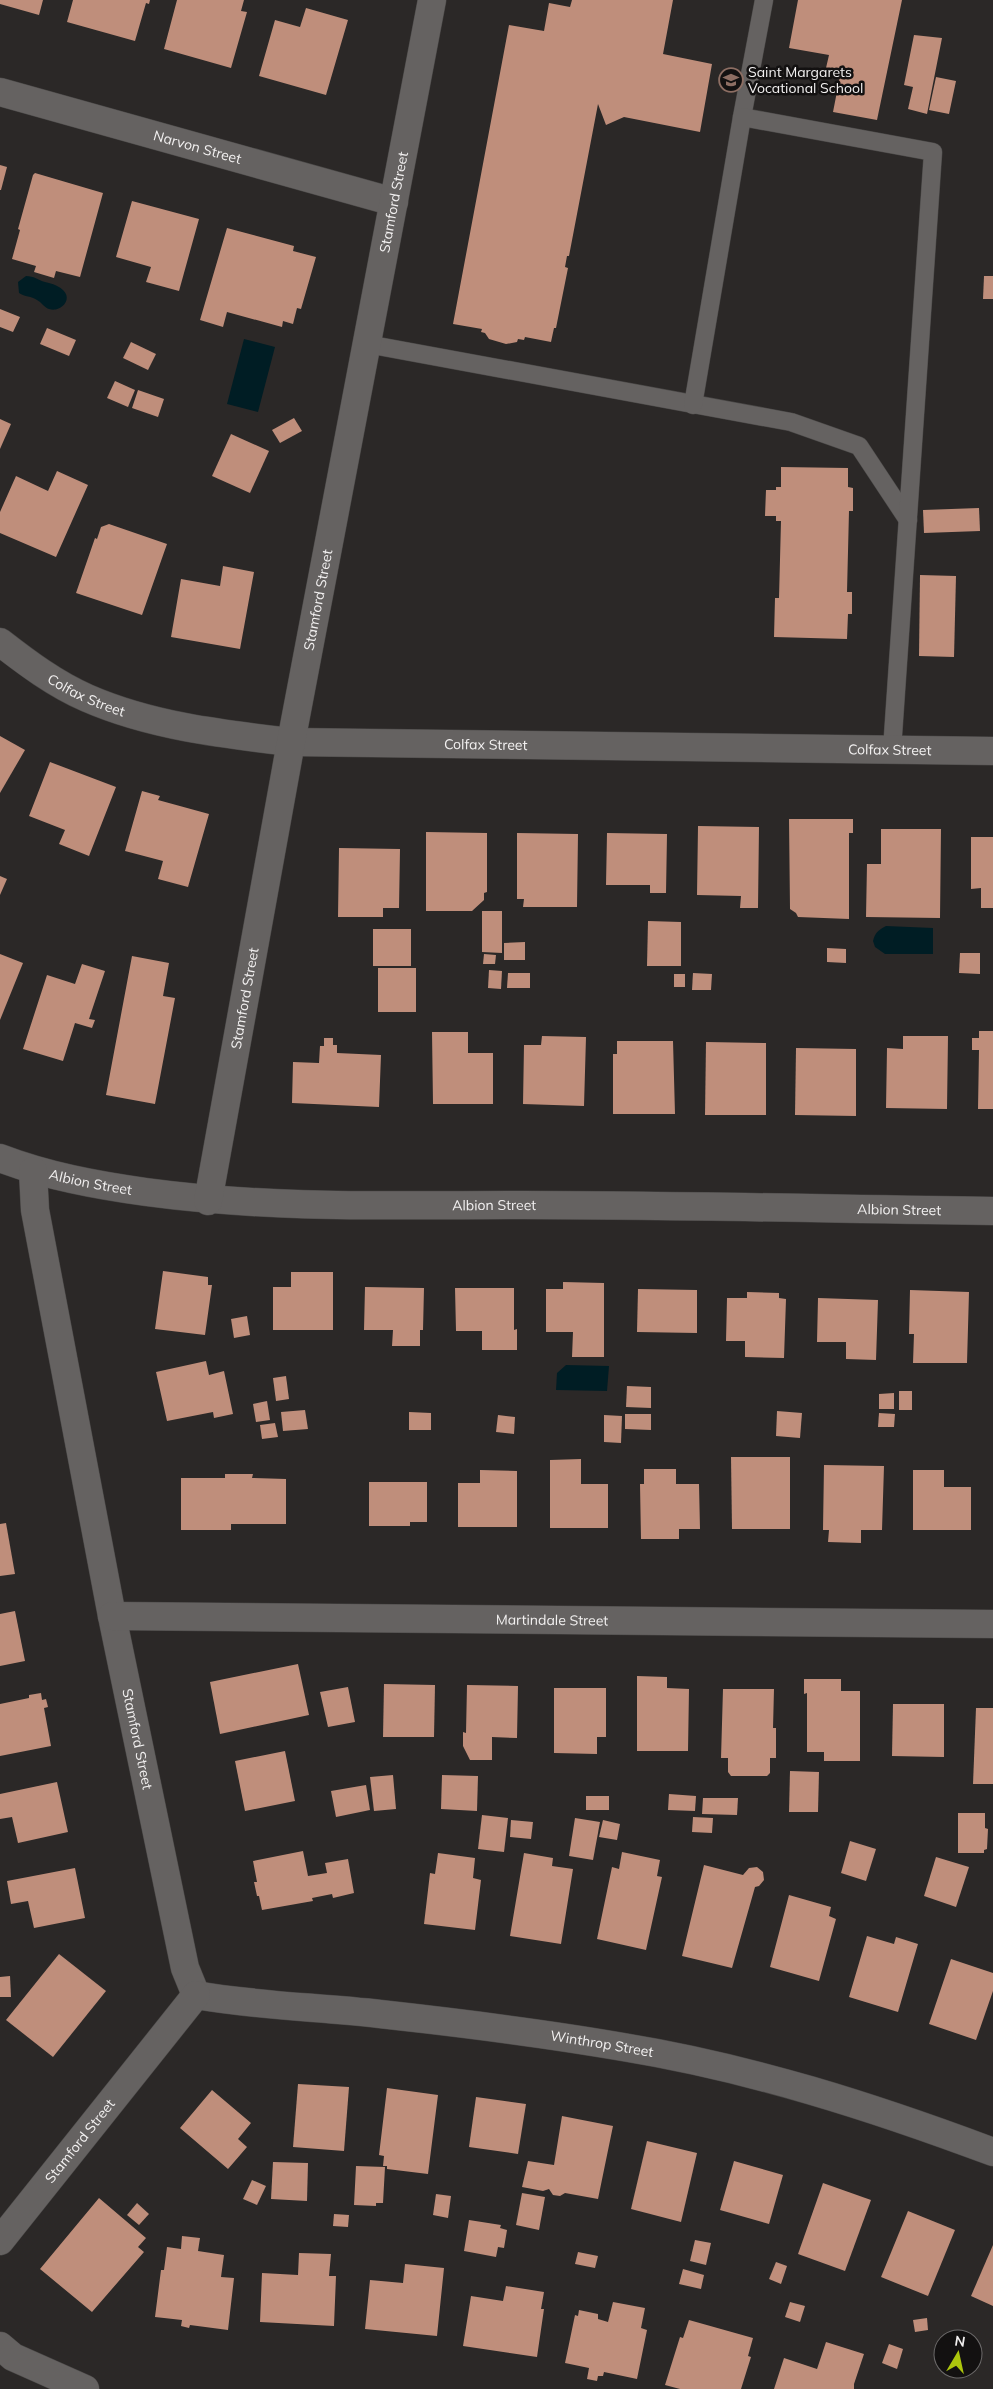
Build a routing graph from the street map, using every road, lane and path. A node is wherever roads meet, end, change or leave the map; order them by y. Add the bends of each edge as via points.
1 (432, 0) edge
2 (764, 0) edge
3 (0, 92) edge
4 (742, 117) junction
5 (394, 202) junction
6 (367, 344) junction
7 (693, 405) junction
8 (908, 520) junction
9 (0, 642) edge
10 (291, 742) junction
11 (892, 750) junction
12 (993, 751) edge
13 (0, 1158) edge
14 (33, 1171) junction
15 (208, 1201) junction
16 (993, 1211) edge
17 (112, 1616) junction
18 (993, 1624) edge
19 (196, 1996) junction
20 (993, 2152) edge
21 (0, 2241) edge
22 (0, 2346) edge
23 (85, 2389) edge

1 - 5 street, Stamford Street
2 - 4 lane
3 - 5 street, Narvon Street
4 - 7 lane
4 - 8 lane via 933,152
5 - 6 street, Stamford Street
6 - 7 lane
6 - 10 street, Stamford Street
7 - 8 lane via 791,422 859,446
8 - 11 lane
9 - 10 street, Colfax Street via 38,671 95,701 156,721
10 - 11 street, Colfax Street
10 - 15 street, Stamford Street
11 - 12 street, Colfax Street
13 - 14 street, Albion Street
14 - 15 street, Albion Street
14 - 17 street, Stamford Street via 35,1210
15 - 16 street, Albion Street via 273,1205 624,1205
17 - 18 street, Martindale Street
17 - 19 street, Stamford Street via 185,1968
19 - 20 street, Winthrop Street via 379,2014 624,2047 765,2076 908,2120
19 - 21 street, Stamford Street
22 - 23 street via 14,2357

